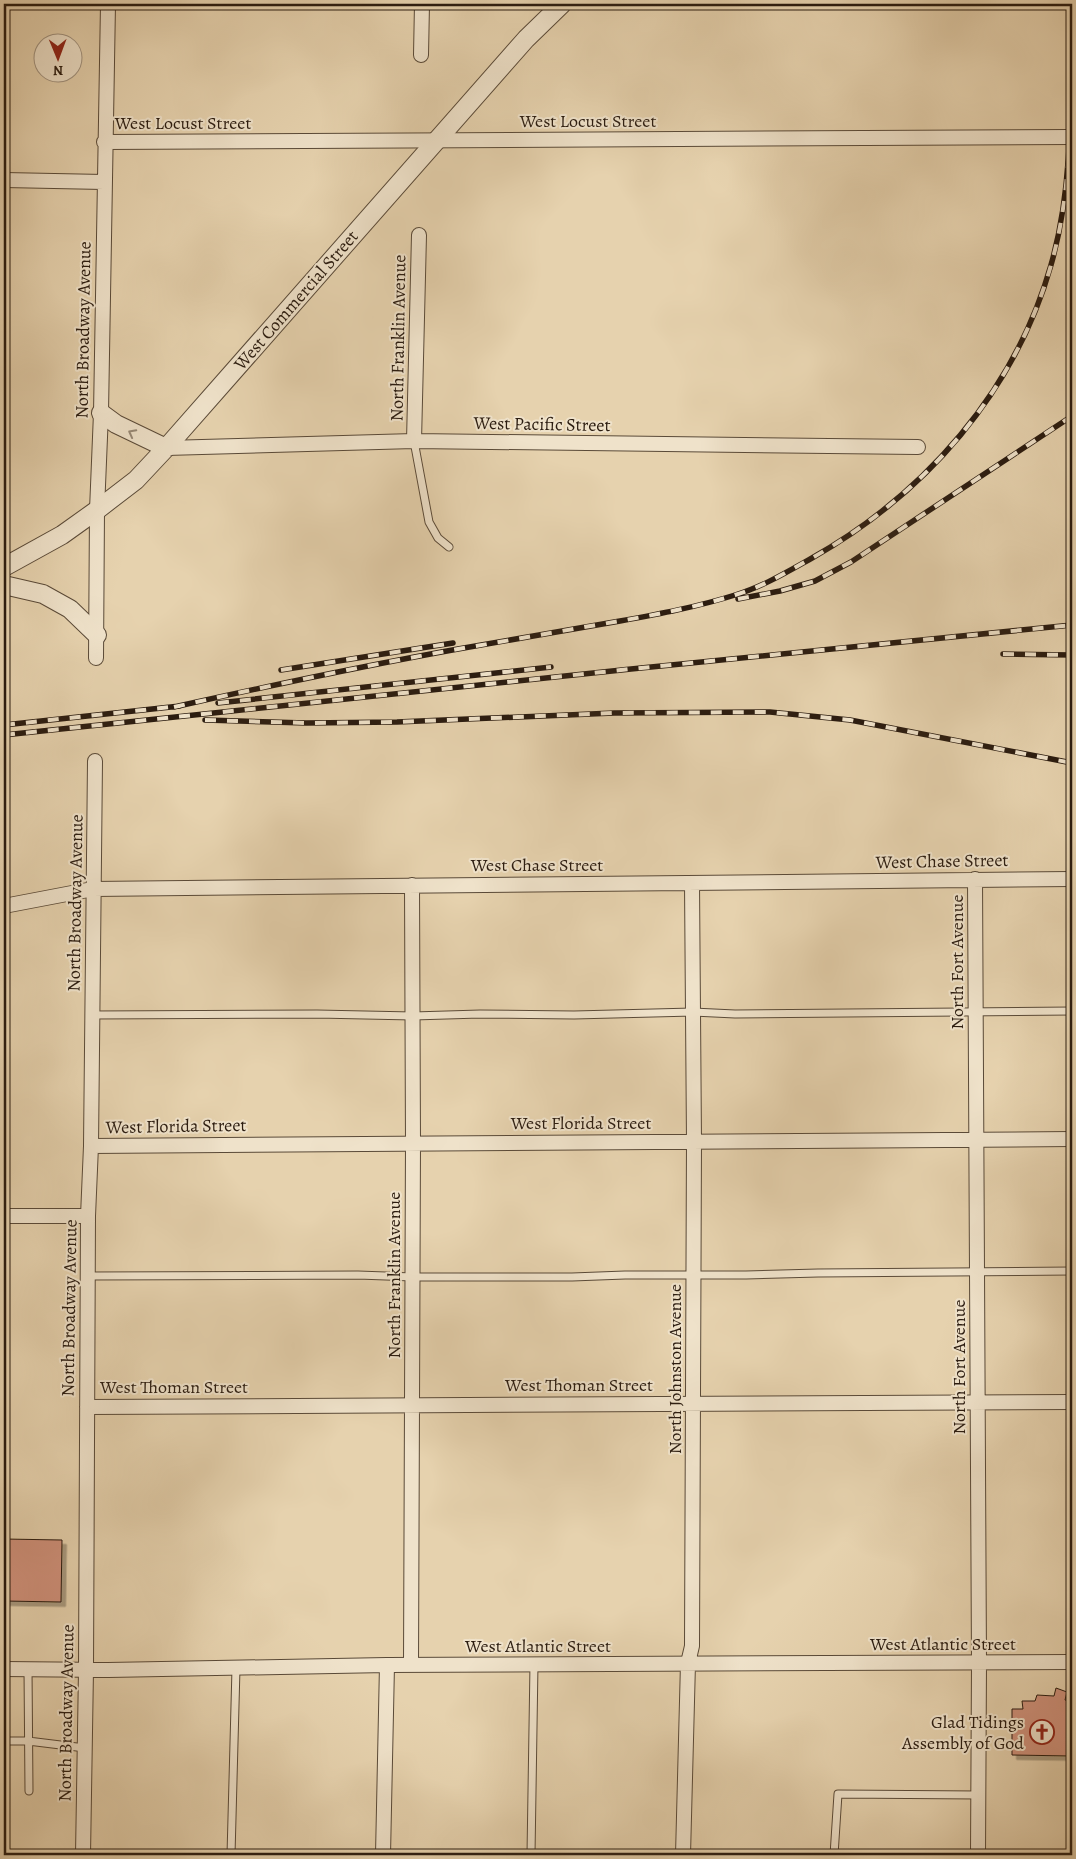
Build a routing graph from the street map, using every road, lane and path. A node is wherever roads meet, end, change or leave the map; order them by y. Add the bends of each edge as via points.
1 (108, 4) edge
2 (422, 4) edge
3 (562, 4) edge
4 (421, 55) dead end
5 (1072, 137) edge
6 (435, 141) junction
7 (104, 142) junction
8 (4, 180) edge
9 (104, 182) junction
10 (419, 235) dead end
11 (101, 413) junction
12 (414, 441) junction
13 (918, 447) dead end
14 (166, 448) junction
15 (97, 510) junction
16 (449, 547) dead end
17 (4, 567) edge
18 (4, 585) edge
19 (97, 635) junction
20 (96, 658) dead end
21 (95, 761) dead end
22 (975, 879) junction
23 (1072, 879) edge
24 (692, 883) junction
25 (412, 885) junction
26 (94, 890) junction
27 (4, 906) edge
28 (976, 1011) junction
29 (1072, 1011) edge
30 (693, 1012) junction
31 (92, 1015) junction
32 (413, 1016) junction
33 (1072, 1139) edge
34 (976, 1140) junction
35 (694, 1142) junction
36 (413, 1143) junction
37 (91, 1146) junction
38 (4, 1216) edge
39 (88, 1216) junction
40 (1072, 1271) edge
41 (977, 1272) junction
42 (88, 1276) junction
43 (694, 1276) junction
44 (413, 1277) junction
45 (1072, 1402) edge
46 (694, 1404) junction
47 (978, 1404) junction
48 (412, 1405) junction
49 (87, 1407) junction
50 (1072, 1662) edge
51 (688, 1663) junction
52 (979, 1663) junction
53 (534, 1664) junction
54 (387, 1665) junction
55 (411, 1666) junction
56 (236, 1668) junction
57 (4, 1669) edge
58 (28, 1669) junction
59 (86, 1670) junction
60 (4, 1741) edge
61 (28, 1741) junction
62 (85, 1748) junction
63 (29, 1791) dead end
64 (978, 1795) junction
65 (82, 1855) edge
66 (231, 1855) edge
67 (382, 1855) edge
68 (531, 1855) edge
69 (683, 1855) edge
70 (834, 1855) edge
71 (978, 1855) edge

1 - 7 street, North Broadway Avenue
2 - 4 street
3 - 6 street, West Commercial Street via 526,39
5 - 6 street, West Locust Street
6 - 7 street, West Locust Street
6 - 14 street, West Commercial Street
7 - 9 street, North Broadway Avenue
8 - 9 street
9 - 11 street, North Broadway Avenue
10 - 12 street, North Franklin Avenue
14 -> 11 street via 116,424
11 - 15 street, North Broadway Avenue
12 - 13 street, West Pacific Street
12 - 14 street, West Pacific Street
12 - 16 lane via 429,522 438,538
14 - 15 street, West Commercial Street via 136,480
15 - 17 street, West Commercial Street
15 - 19 street, North Broadway Avenue
18 - 19 street via 42,594 70,609
19 - 20 street, North Broadway Avenue
21 - 26 street, North Broadway Avenue
22 - 23 street, West Chase Street
22 - 24 street, West Chase Street
22 - 28 street, North Fort Avenue
24 - 25 street, West Chase Street
24 - 30 street, North Johnston Avenue
25 - 26 street, West Chase Street
25 - 32 street, North Franklin Avenue
26 - 27 street, West Chase Street
26 - 31 street, North Broadway Avenue
28 - 29 lane
28 - 30 lane
28 - 34 street, North Fort Avenue
30 - 32 lane
30 - 35 street, North Johnston Avenue
31 - 32 lane
31 - 37 street, North Broadway Avenue
32 - 36 street, North Franklin Avenue
33 - 34 street, West Florida Street
34 - 35 street, West Florida Street
34 - 41 street, North Fort Avenue
35 - 36 street, West Florida Street
35 - 43 street, North Johnston Avenue
36 - 37 street, West Florida Street
36 - 44 street, North Franklin Avenue
37 - 39 street, North Broadway Avenue
38 - 39 street
39 - 42 street, North Broadway Avenue
40 - 41 lane
41 - 43 lane
41 - 47 street, North Fort Avenue
42 - 44 lane
42 - 49 street, North Broadway Avenue
43 - 44 lane
43 - 46 street, North Johnston Avenue
44 - 48 street, North Franklin Avenue
45 - 47 street, West Thoman Street
46 - 47 street, West Thoman Street
46 - 48 street, West Thoman Street
46 - 51 street, North Johnston Avenue via 692,1646
47 - 52 street, North Fort Avenue
48 - 49 street, West Thoman Street
48 - 55 street, North Franklin Avenue
49 - 59 street, North Broadway Avenue
50 - 52 street, West Atlantic Street
51 - 52 street, West Atlantic Street
51 - 53 street, West Atlantic Street
51 - 69 street, North Johnston Avenue
52 - 64 street, North Fort Avenue
53 - 55 street, West Atlantic Street
53 - 68 lane
54 - 55 street, West Atlantic Street
54 - 56 street, West Atlantic Street
54 - 67 street
56 - 59 street, West Atlantic Street
56 - 66 lane
57 - 58 street, West Atlantic Street
58 - 59 street, West Atlantic Street
58 - 61 lane
59 - 62 street, North Broadway Avenue
60 - 61 lane
61 - 62 lane
61 - 63 lane
62 - 65 street, North Broadway Avenue
64 - 70 lane via 838,1794
64 - 71 street, North Fort Avenue

